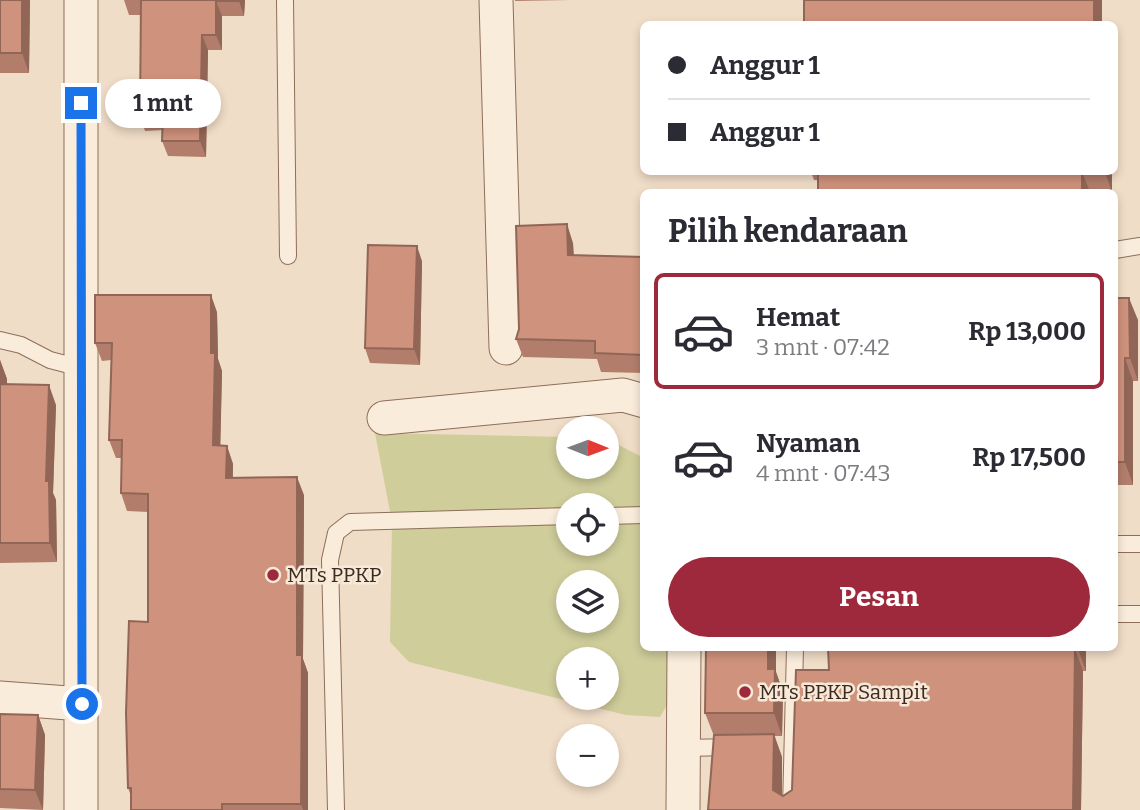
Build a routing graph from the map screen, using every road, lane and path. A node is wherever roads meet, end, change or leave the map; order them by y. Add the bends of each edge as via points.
1 (81, 0) edge
2 (285, 0) edge
3 (496, 0) edge
4 (1140, 246) edge
5 (1118, 250) edge
6 (288, 256) dead end
7 (0, 340) edge
8 (506, 348) dead end
9 (81, 368) junction
10 (640, 400) edge
11 (384, 418) dead end
12 (640, 515) edge
13 (556, 516) edge
14 (619, 516) edge
15 (1118, 544) edge
16 (1140, 544) edge
17 (1118, 614) edge
18 (1140, 614) edge
19 (684, 651) edge
20 (795, 651) edge
21 (0, 698) edge
22 (82, 704) junction
23 (752, 747) edge
24 (683, 748) junction
25 (791, 808) edge
26 (81, 810) edge
27 (336, 810) edge
28 (683, 810) edge

1 - 9 street
2 - 6 lane
3 - 8 street
4 - 5 lane
7 - 9 lane
9 - 22 street
10 - 11 street via 623,395
12 - 14 lane
13 - 27 lane via 350,522 336,533 330,560
15 - 16 lane
17 - 18 lane
19 - 24 street
20 - 25 lane via 786,746
21 - 22 street
22 - 26 street
23 - 24 lane
24 - 28 street

